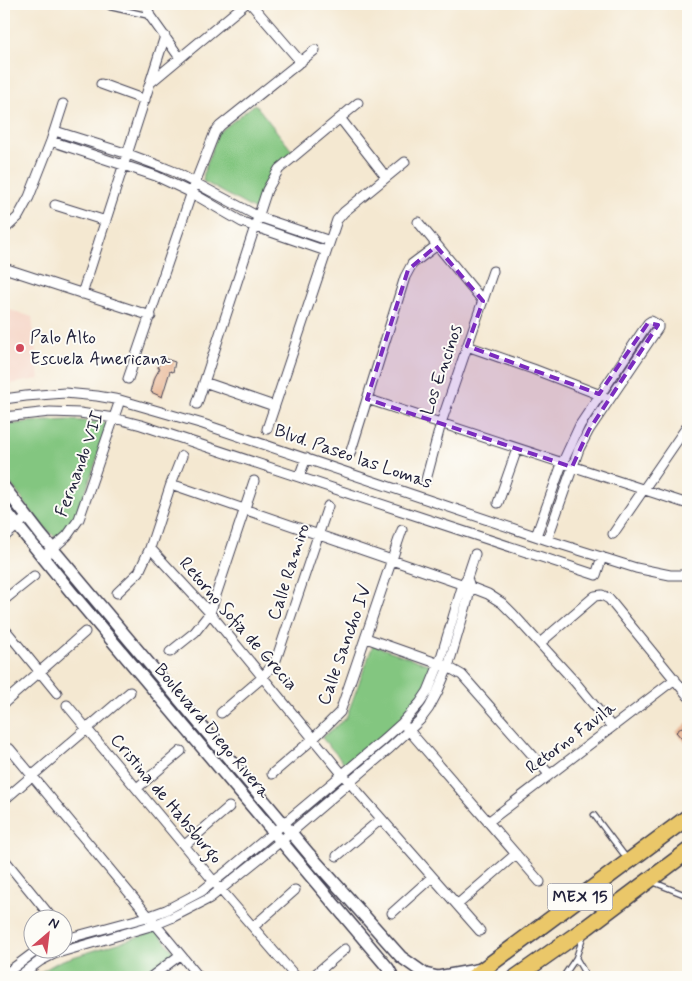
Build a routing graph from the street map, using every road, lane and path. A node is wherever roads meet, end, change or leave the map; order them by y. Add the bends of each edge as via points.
1 (146, 4) edge
2 (245, 4) edge
3 (251, 4) edge
4 (110, 7) dead end
5 (150, 16) junction
6 (164, 36) junction
7 (315, 50) dead end
8 (180, 58) junction
9 (300, 62) junction
10 (150, 83) junction
11 (101, 84) dead end
12 (145, 100) junction
13 (358, 103) dead end
14 (63, 104) dead end
15 (340, 118) junction
16 (54, 131) junction
17 (75, 138) junction
18 (51, 141) junction
19 (102, 147) junction
20 (72, 148) junction
21 (128, 154) junction
22 (99, 156) junction
23 (405, 162) dead end
24 (125, 165) junction
25 (386, 177) junction
26 (195, 183) junction
27 (192, 193) junction
28 (55, 205) dead end
29 (259, 217) junction
30 (106, 221) junction
31 (418, 222) dead end
32 (255, 227) junction
33 (4, 230) edge
34 (330, 241) junction
35 (436, 246) junction
36 (326, 251) junction
37 (4, 268) edge
38 (493, 271) dead end
39 (82, 294) junction
40 (483, 301) junction
41 (151, 316) junction
42 (467, 346) junction
43 (128, 379) dead end
44 (204, 382) junction
45 (599, 394) junction
46 (4, 399) edge
47 (367, 399) junction
48 (610, 399) junction
49 (120, 400) junction
50 (197, 404) dead end
51 (274, 406) junction
52 (4, 417) edge
53 (114, 418) junction
54 (441, 423) junction
55 (688, 425) edge
56 (266, 429) dead end
57 (517, 449) junction
58 (350, 454) dead end
59 (182, 456) dead end
60 (306, 458) junction
61 (562, 464) junction
62 (572, 467) junction
63 (299, 477) junction
64 (426, 480) dead end
65 (254, 481) dead end
66 (172, 484) junction
67 (555, 484) junction
68 (4, 487) edge
69 (565, 487) junction
70 (644, 490) junction
71 (498, 502) dead end
72 (688, 504) edge
73 (328, 506) dead end
74 (245, 509) junction
75 (546, 510) junction
76 (24, 513) junction
77 (556, 513) junction
78 (9, 518) edge
79 (402, 530) dead end
80 (318, 534) junction
81 (613, 534) dead end
82 (536, 536) junction
83 (4, 537) edge
84 (547, 540) junction
85 (150, 548) junction
86 (53, 549) junction
87 (474, 554) dead end
88 (43, 557) junction
89 (602, 557) junction
90 (392, 559) junction
91 (34, 576) dead end
92 (688, 576) edge
93 (467, 583) junction
94 (117, 593) dead end
95 (4, 600) edge
96 (210, 613) junction
97 (4, 628) edge
98 (85, 632) dead end
99 (366, 638) junction
100 (540, 644) junction
101 (170, 652) dead end
102 (443, 666) junction
103 (40, 672) junction
104 (263, 677) junction
105 (163, 679) junction
106 (675, 679) junction
107 (153, 688) junction
108 (130, 692) dead end
109 (57, 693) dead end
110 (688, 696) edge
111 (4, 703) edge
112 (67, 705) dead end
113 (221, 713) dead end
114 (402, 723) junction
115 (612, 727) junction
116 (86, 728) junction
117 (409, 730) junction
118 (313, 738) junction
119 (10, 749) dead end
120 (181, 751) dead end
121 (272, 774) dead end
122 (549, 774) junction
123 (32, 776) junction
124 (346, 778) junction
125 (137, 788) junction
126 (325, 789) junction
127 (332, 797) junction
128 (4, 800) edge
129 (305, 806) junction
130 (229, 807) dead end
131 (312, 814) junction
132 (594, 815) dead end
133 (688, 817) edge
134 (381, 819) junction
135 (488, 822) junction
136 (287, 828) junction
137 (277, 836) junction
138 (185, 845) junction
139 (252, 850) junction
140 (688, 851) edge
141 (516, 854) junction
142 (337, 856) dead end
143 (260, 858) junction
144 (4, 859) edge
145 (628, 861) junction
146 (231, 868) junction
147 (238, 877) junction
148 (432, 877) junction
149 (650, 881) junction
150 (214, 882) junction
151 (540, 882) dead end
152 (221, 890) junction
153 (295, 890) dead end
154 (688, 896) edge
155 (457, 904) junction
156 (44, 908) edge
157 (392, 913) dead end
158 (147, 916) junction
159 (154, 925) junction
160 (253, 927) junction
161 (586, 927) junction
162 (480, 931) dead end
163 (72, 935) edge
164 (74, 947) joint
165 (345, 950) dead end
166 (180, 955) junction
167 (402, 957) junction
168 (27, 958) edge
169 (576, 958) junction
170 (390, 973) edge
171 (478, 973) edge
172 (5, 975) edge
173 (18, 977) edge
174 (151, 977) edge
175 (199, 977) edge
176 (296, 977) edge
177 (312, 977) edge
178 (516, 977) edge
179 (562, 977) edge
180 (587, 977) edge

1 - 5 street
2 - 8 street
3 - 9 street
4 - 5 lane
5 - 6 street
6 - 8 street
6 - 10 street
7 - 9 street
8 - 10 street
9 - 26 street via 215,132
10 - 12 street
11 - 12 street
12 - 21 street
13 - 15 street
14 - 16 street
15 - 25 street
15 - 29 street via 279,169 267,190
16 - 17 street
16 - 18 street
17 - 19 street
17 - 20 street
18 - 20 street
18 - 33 street via 29,197 18,217
19 - 21 street
19 - 22 street
20 - 22 street
21 - 24 street
21 - 26 street
22 - 24 street
23 - 25 street
24 - 27 street
24 - 30 street
25 - 34 street via 340,216
26 - 27 street
26 - 29 street
27 - 32 street
27 - 41 street
28 - 30 street
29 - 32 street
29 - 34 street
30 - 39 street
31 - 35 street
32 - 36 street
32 - 44 street
34 - 36 street
35 - 40 street
35 - 47 street via 408,270
36 - 51 street
37 - 39 street
38 - 40 street, Los Encinos
39 - 41 street
40 - 42 street, Los Encinos
41 - 43 street
42 - 45 street
42 - 54 street, Los Encinos
44 - 50 street
44 - 51 street
45 - 48 street
45 - 48 street via 648,323 651,321 658,325
45 - 61 street
46 - 49 street, Blvd. Paseo las Lomas via 65,394
47 - 54 street
47 - 58 street
48 - 62 street via 586,436
49 - 53 street, Fernando VII
49 - 60 street, Blvd. Paseo las Lomas
51 - 56 street
52 - 53 street via 50,412
53 - 63 street
53 - 86 street, Fernando VII via 79,519
54 - 57 street
54 - 64 street, Los Encinos
55 - 70 street
57 - 61 street
57 - 71 street
59 - 66 street
60 - 63 street
60 - 82 street, Blvd. Paseo las Lomas
61 - 62 street
61 - 67 street
62 - 69 street
62 - 70 street
63 - 89 street via 596,576
65 - 74 street
66 - 74 street
66 - 85 street
67 - 69 street
67 - 75 street
68 - 76 street, Boulevard Diego Rivera
69 - 77 street
70 - 72 street
70 - 81 street
73 - 80 street, Calle Ramiro
74 - 80 street
74 - 96 street
75 - 77 street
75 - 82 street
76 - 78 street
76 - 86 street, Boulevard Diego Rivera
77 - 84 street
78 - 83 street
78 - 88 street, Boulevard Diego Rivera
79 - 90 street, Calle Sancho IV
80 - 90 street
80 - 104 street, Calle Ramiro via 276,660
82 - 84 street, Blvd. Paseo las Lomas
84 - 89 street, Blvd. Paseo las Lomas
85 - 94 street via 139,572
85 - 96 street, Retorno Sofia de Grecia
86 - 88 street, Fernando VII
86 - 105 street, Boulevard Diego Rivera
87 - 93 street
88 - 107 street, Boulevard Diego Rivera
89 - 92 street, Blvd. Paseo las Lomas via 670,576
90 - 93 street
90 - 99 street, Calle Sancho IV
91 - 95 street
93 - 100 street via 502,603
93 - 102 street via 468,599
96 - 101 street via 195,632
96 - 104 street, Retorno Sofia de Grecia
97 - 103 street
98 - 103 street
99 - 102 street
99 - 118 street, Calle Sancho IV via 340,712
100 - 106 street via 595,596 602,596 609,599
100 - 115 street
102 - 114 street via 420,703
102 - 117 street via 443,681 429,708
102 - 122 street via 462,675
103 - 109 street
103 - 111 street
104 - 113 street, Calle Ramiro
104 - 118 street, Retorno Sofia de Grecia
105 - 107 street
105 - 136 street, Boulevard Diego Rivera
106 - 110 street
106 - 115 street, Retorno Favila
107 - 137 street, Boulevard Diego Rivera
108 - 116 street, Cristina de Habsburgo
112 - 116 street, Cristina de Habsburgo
114 - 117 street
114 - 124 street
115 - 122 street, Retorno Favila
116 - 123 street, Cristina de Habsburgo
116 - 125 street, Cristina de Habsburgo
117 - 124 street
117 - 135 street
118 - 121 street, Calle Sancho IV
118 - 124 street, Retorno Sofia de Grecia
119 - 123 street
120 - 125 street
122 - 135 street, Retorno Favila
123 - 128 street, Cristina de Habsburgo
123 - 158 street
124 - 126 street
124 - 127 street
124 - 134 street, Retorno Sofia de Grecia
125 - 138 street, Cristina de Habsburgo
126 - 127 street
126 - 129 street
127 - 131 street
129 - 131 street
129 - 136 street
130 - 138 street
131 - 136 street
132 - 145 lane
133 - 145 highway, MEX 15
134 - 142 street
134 - 148 street, Retorno Sofia de Grecia
135 - 141 street
136 - 137 street
136 - 167 street, Boulevard Diego Rivera
137 - 139 street
137 - 143 street
137 - 170 street, Boulevard Diego Rivera
138 - 150 street, Cristina de Habsburgo
139 - 143 street
139 - 146 street
140 - 149 highway, MEX 15
141 - 151 street
141 - 155 street
143 - 147 street
144 - 156 street
145 - 171 highway, MEX 15
146 - 147 street
146 - 150 street
147 - 152 street
148 - 155 street, Retorno Sofia de Grecia
148 - 157 street
149 - 154 lane
149 - 161 highway, MEX 15
150 - 152 street, Cristina de Habsburgo
150 - 158 street via 184,901
152 - 159 street via 193,908
152 - 160 street, Cristina de Habsburgo
153 - 160 street
155 - 162 street, Retorno Sofia de Grecia
158 - 159 street
158 - 163 street
159 - 164 street
159 - 166 street
160 - 176 street, Cristina de Habsburgo
161 - 169 lane
161 - 178 highway, MEX 15
164 - 173 street via 40,961
165 - 177 street
166 - 174 street
166 - 175 street
167 - 170 street
167 - 171 street, Boulevard Diego Rivera via 425,974 438,977
168 - 172 street
169 - 179 lane
169 - 180 lane

